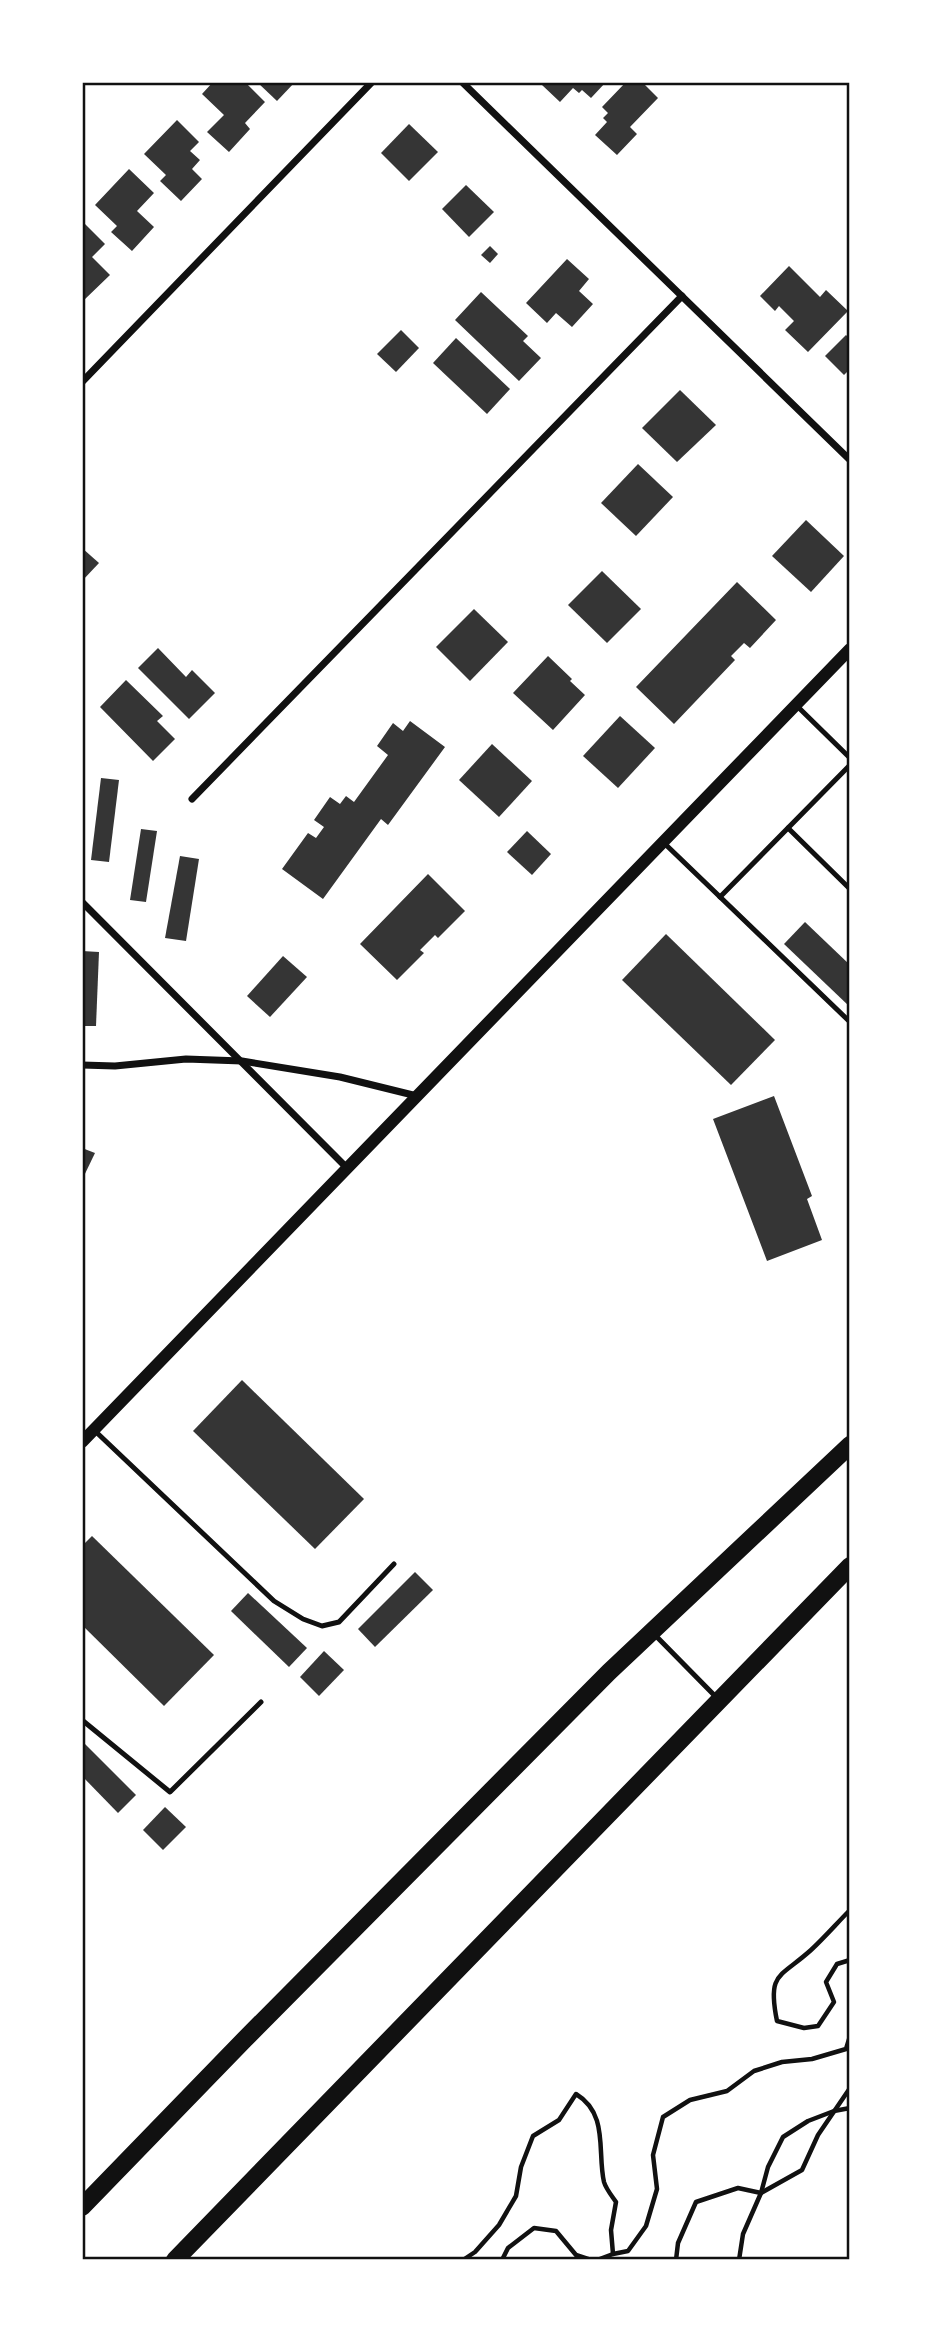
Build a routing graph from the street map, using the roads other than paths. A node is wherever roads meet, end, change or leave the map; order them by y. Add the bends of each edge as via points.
1 (372, 82) edge
2 (462, 82) edge
3 (682, 296) junction
4 (82, 382) edge
5 (850, 460) edge
6 (850, 649) edge
7 (796, 705) junction
8 (850, 758) edge
9 (850, 765) edge
10 (192, 799) dead end
11 (788, 828) junction
12 (663, 842) junction
13 (850, 889) edge
14 (720, 897) junction
15 (82, 902) edge
16 (850, 1022) edge
17 (242, 1061) junction
18 (82, 1065) edge
19 (417, 1096) junction
20 (347, 1168) junction
21 (94, 1430) junction
22 (82, 1442) edge
23 (850, 1445) edge
24 (394, 1564) dead end
25 (850, 1566) edge
26 (652, 1632) junction
27 (718, 1700) junction
28 (261, 1702) dead end
29 (82, 1720) edge
30 (82, 2207) edge
31 (176, 2260) edge

1 - 4 street
2 - 3 street
3 - 5 street
3 - 10 street
6 - 7 street
7 - 8 lane
7 - 12 street
9 - 11 lane
11 - 13 lane
11 - 14 lane
12 - 14 lane
12 - 19 street
14 - 16 lane
15 - 17 street
17 - 18 street
17 - 19 street via 340,1077
17 - 20 street
19 - 20 street
20 - 21 street
21 - 22 street
21 - 24 lane via 274,1601 303,1619 322,1626 339,1622
23 - 26 highway
25 - 27 highway
26 - 27 lane
26 - 30 highway
27 - 31 highway
28 - 29 lane via 170,1792

